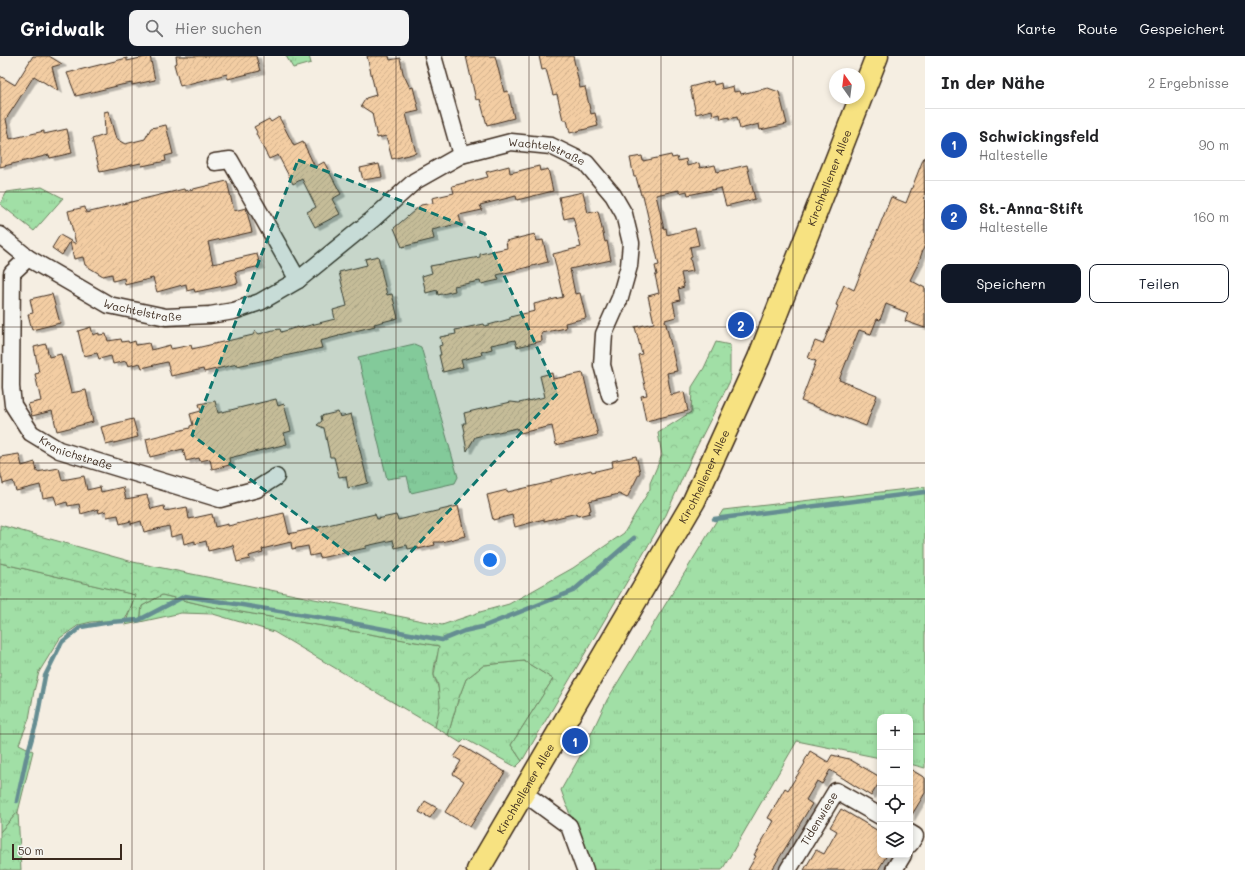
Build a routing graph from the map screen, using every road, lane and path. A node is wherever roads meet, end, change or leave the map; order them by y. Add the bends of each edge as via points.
1 (433, 56) edge
2 (877, 56) edge
3 (461, 155) junction
4 (215, 162) dead end
5 (0, 235) edge
6 (28, 258) junction
7 (298, 280) junction
8 (610, 395) dead end
9 (276, 477) dead end
10 (524, 793) junction
11 (877, 814) edge
12 (901, 858) edge
13 (478, 870) edge
14 (585, 870) edge
15 (788, 870) edge
16 (894, 870) edge

1 - 3 street
2 - 10 main road, Kirchhellener Allee via 759,358 694,501
3 - 7 street, Wachtelstraße via 415,181
3 - 8 street, Wachtelstraße via 511,142 551,146 586,163 613,195 624,214 631,243 629,266 620,298 604,334 602,365
4 - 7 street via 230,160
5 - 6 street, Wachtelstraße
6 - 7 street, Wachtelstraße via 110,305 166,317 234,311 260,302
6 - 9 street, Kranichstraße via 12,273 11,387 13,405 31,432 59,450 220,499 257,489
10 - 13 main road, Kirchhellener Allee
10 - 14 street via 569,826
11 - 15 street, Tidenwiese via 836,791
12 - 16 street

